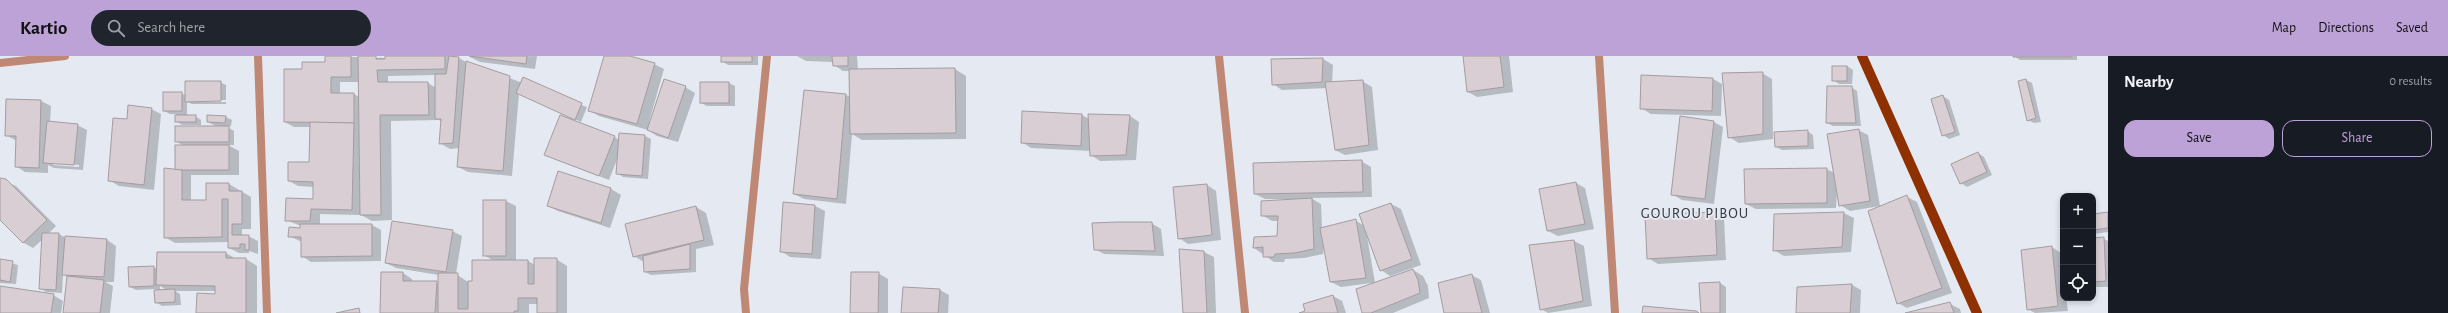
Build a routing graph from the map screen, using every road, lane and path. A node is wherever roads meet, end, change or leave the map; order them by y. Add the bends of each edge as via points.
1 (65, 56) edge
2 (258, 56) edge
3 (767, 56) edge
4 (1219, 56) edge
5 (1599, 56) edge
6 (1862, 56) edge
7 (0, 63) edge
8 (267, 313) edge
9 (746, 313) edge
10 (1245, 313) edge
11 (1615, 313) edge
12 (1977, 313) edge

1 - 7 street
2 - 8 street
3 - 9 street via 744,289
4 - 10 street
5 - 11 street
6 - 12 main road

